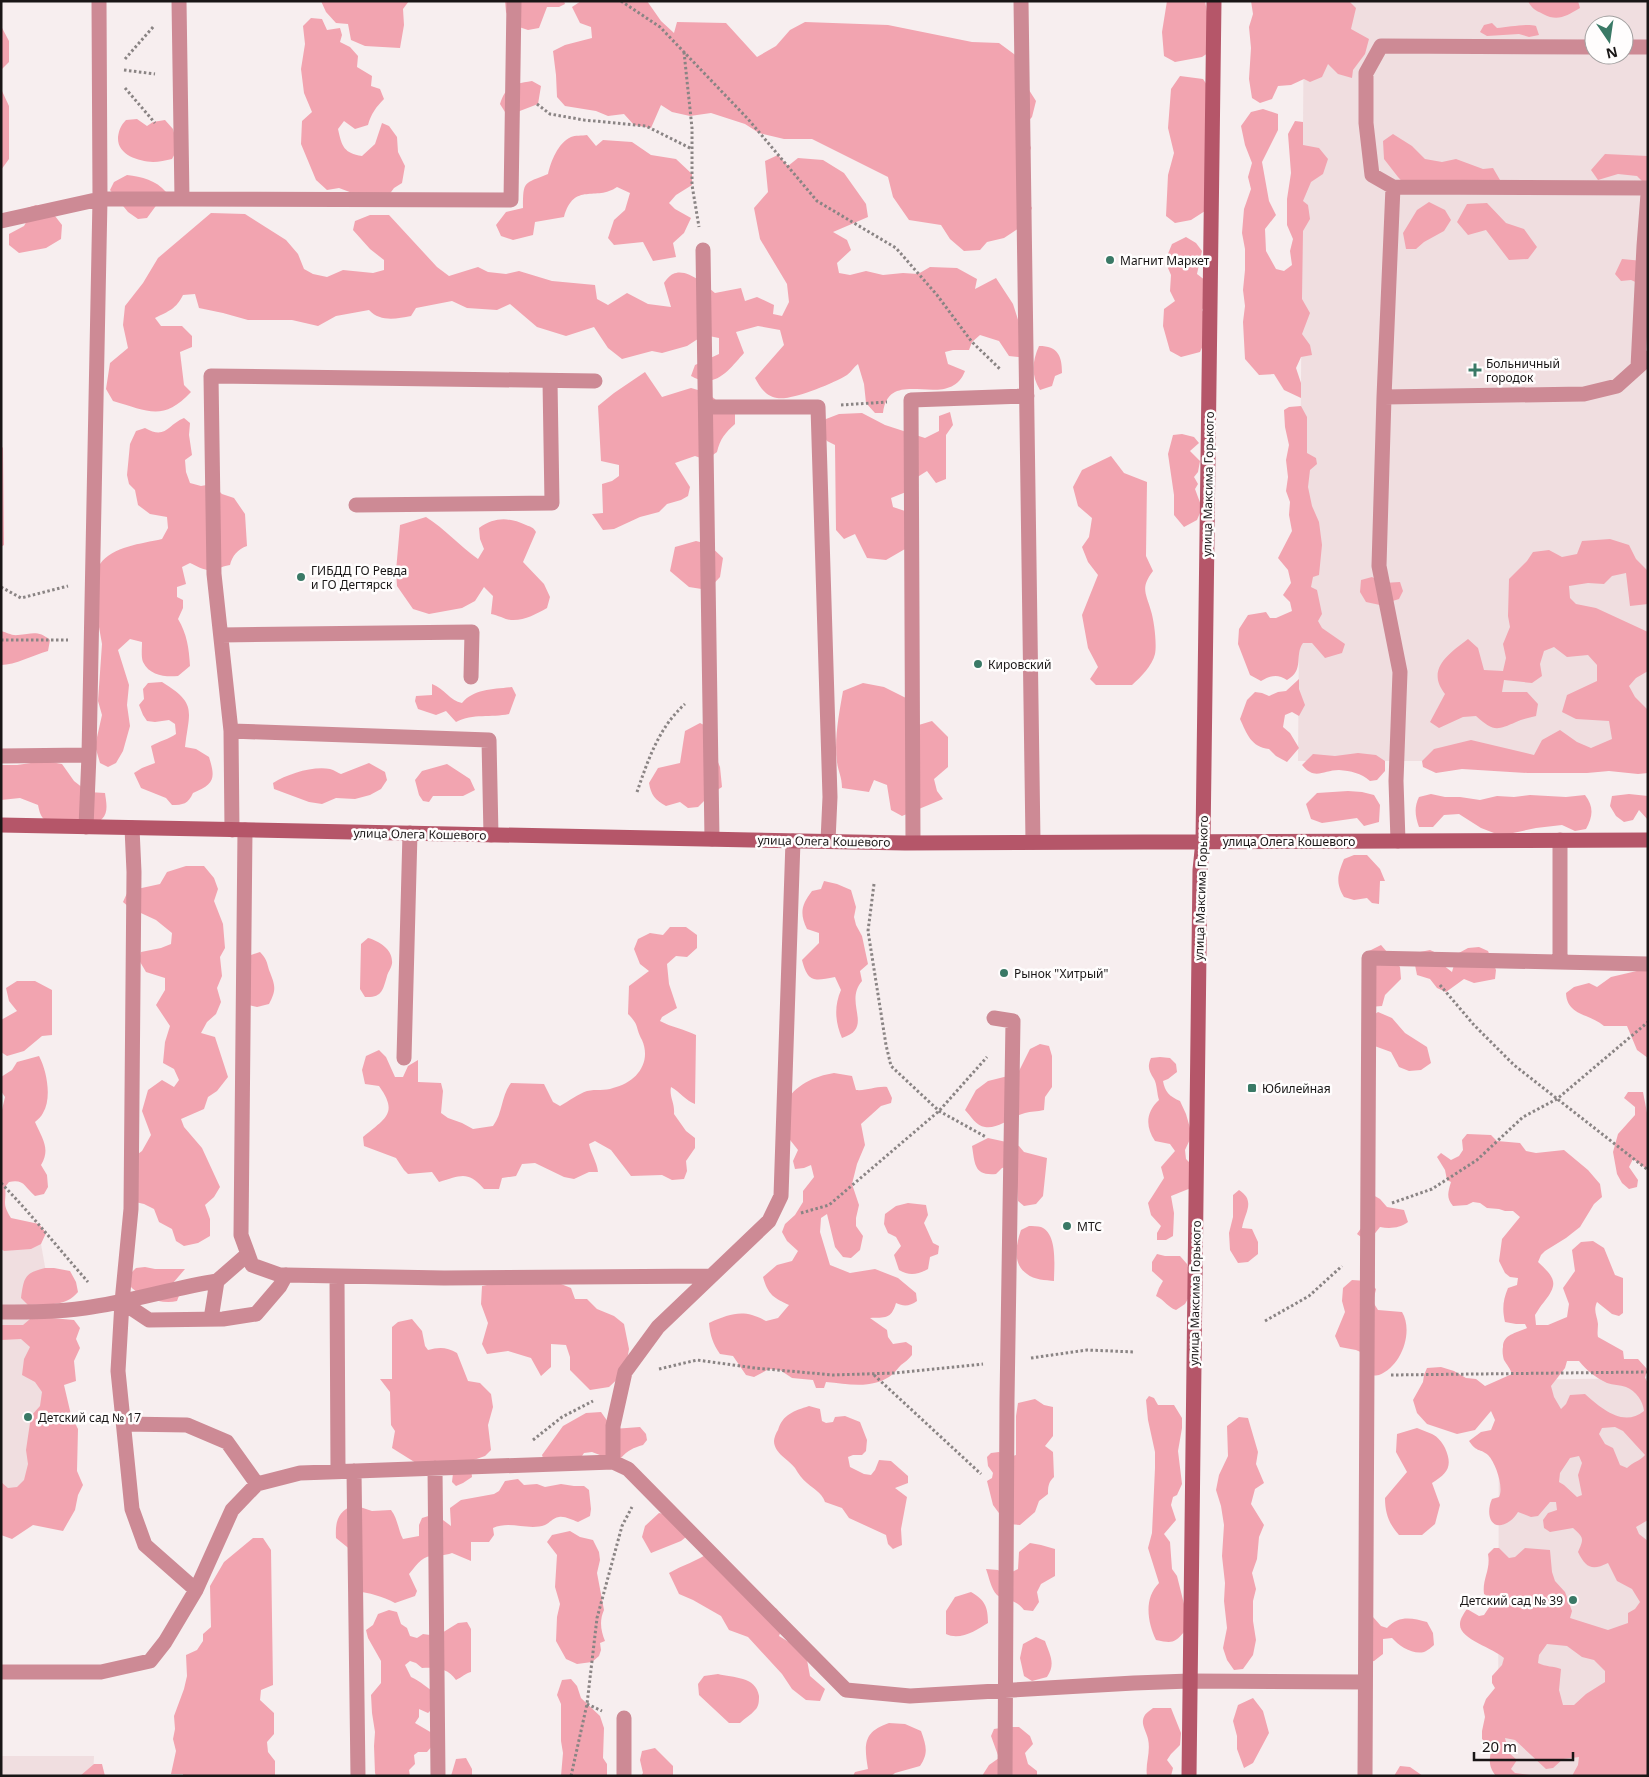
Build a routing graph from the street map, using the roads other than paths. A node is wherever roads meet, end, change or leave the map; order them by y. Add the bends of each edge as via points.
1 (98, 1) edge
2 (179, 1) edge
3 (514, 1) edge
4 (1021, 1) edge
5 (1214, 1) edge
6 (1584, 47) edge
7 (1634, 47) edge
8 (1648, 47) edge
9 (1393, 187) junction
10 (1648, 188) edge
11 (1648, 194) edge
12 (100, 199) junction
13 (182, 199) junction
14 (1, 221) edge
15 (703, 250) road end
16 (1643, 363) edge
17 (550, 381) junction
18 (595, 381) dead end
19 (1027, 396) junction
20 (1384, 397) junction
21 (706, 407) junction
22 (356, 505) dead end
23 (221, 635) junction
24 (471, 676) dead end
25 (232, 731) junction
26 (89, 754) junction
27 (1, 756) edge
28 (1, 826) edge
29 (86, 827) junction
30 (132, 828) junction
31 (238, 830) junction
32 (410, 833) junction
33 (490, 835) junction
34 (712, 839) junction
35 (1560, 840) junction
36 (1648, 840) edge
37 (794, 841) junction
38 (828, 841) junction
39 (1203, 841) junction
40 (1398, 841) junction
41 (913, 842) junction
42 (1033, 842) junction
43 (1560, 962) junction
44 (1648, 964) edge
45 (994, 1018) dead end
46 (404, 1058) dead end
47 (248, 1254) junction
48 (286, 1275) junction
49 (337, 1276) junction
50 (711, 1276) junction
51 (217, 1281) junction
52 (122, 1302) junction
53 (1, 1312) edge
54 (211, 1319) junction
55 (124, 1424) junction
56 (613, 1462) junction
57 (435, 1468) junction
58 (346, 1471) junction
59 (257, 1484) junction
60 (196, 1590) junction
61 (1, 1672) edge
62 (1190, 1681) junction
63 (1365, 1682) junction
64 (1005, 1690) junction
65 (624, 1718) dead end
66 (358, 1776) edge
67 (438, 1776) edge
68 (624, 1776) edge
69 (1006, 1776) edge
70 (1189, 1776) edge
71 (1365, 1776) edge

1 - 12 lane via 106,76
2 - 13 lane
3 - 13 lane via 511,200
4 - 19 lane
5 - 39 main road, улица Максима Горького
6 - 9 lane via 1380,46 1366,73 1367,131 1372,175
7 - 8 lane
9 - 10 lane
9 - 20 lane
11 - 16 lane
12 - 13 lane
12 - 14 lane
12 - 26 lane
15 - 21 lane
16 - 20 lane via 1616,386 1584,394
17 - 18 lane
17 - 22 lane via 552,503
17 - 23 lane via 211,376 214,574
19 - 41 lane via 910,400
19 - 42 lane
20 - 40 lane via 1379,566 1400,672 1396,781
21 - 34 lane
21 - 38 lane via 818,406 830,797
23 - 24 lane via 472,632
23 - 25 lane
25 - 31 lane
25 - 33 lane via 489,740
26 - 27 lane
26 - 29 lane
28 - 29 main road, улица Олега Кошевого
29 - 30 main road, улица Олега Кошевого
30 - 31 main road, улица Олега Кошевого
30 - 52 lane via 131,1209
31 - 32 main road, улица Олега Кошевого
31 - 47 lane via 241,1235
32 - 33 main road, улица Олега Кошевого
32 - 46 lane
33 - 34 main road, улица Олега Кошевого
34 - 37 main road, улица Олега Кошевого
35 - 36 main road, улица Олега Кошевого
35 - 40 main road, улица Олега Кошевого
35 - 43 lane
37 - 38 main road, улица Олега Кошевого
37 - 50 lane via 781,1196 769,1221
38 - 41 main road, улица Олега Кошевого
39 - 40 main road, улица Олега Кошевого
39 - 42 main road, улица Олега Кошевого
39 - 62 main road, улица Максима Горького via 1200,870
41 - 42 main road, улица Олега Кошевого
43 - 44 lane
43 - 63 lane via 1369,958
45 - 64 lane via 1013,1021
47 - 48 lane via 252,1265
47 - 51 lane
48 - 49 lane
48 - 54 lane via 256,1314
49 - 50 lane
49 - 58 lane
50 - 56 lane via 658,1327 624,1372 612,1426
51 - 52 lane
51 - 54 lane
52 - 53 lane via 53,1312
52 - 54 lane via 149,1320
52 - 55 lane via 118,1372
55 - 59 lane via 187,1425 228,1442
55 - 60 lane via 132,1509 145,1545
56 - 57 lane
56 - 64 lane via 628,1469 846,1690 910,1696
57 - 58 lane
57 - 67 lane
58 - 59 lane via 300,1473
58 - 66 lane
59 - 60 lane via 232,1510
60 - 61 lane via 150,1661 101,1672
62 - 63 lane
62 - 64 lane
62 - 70 main road, улица Максима Горького
63 - 71 lane
64 - 69 lane
65 - 68 lane

